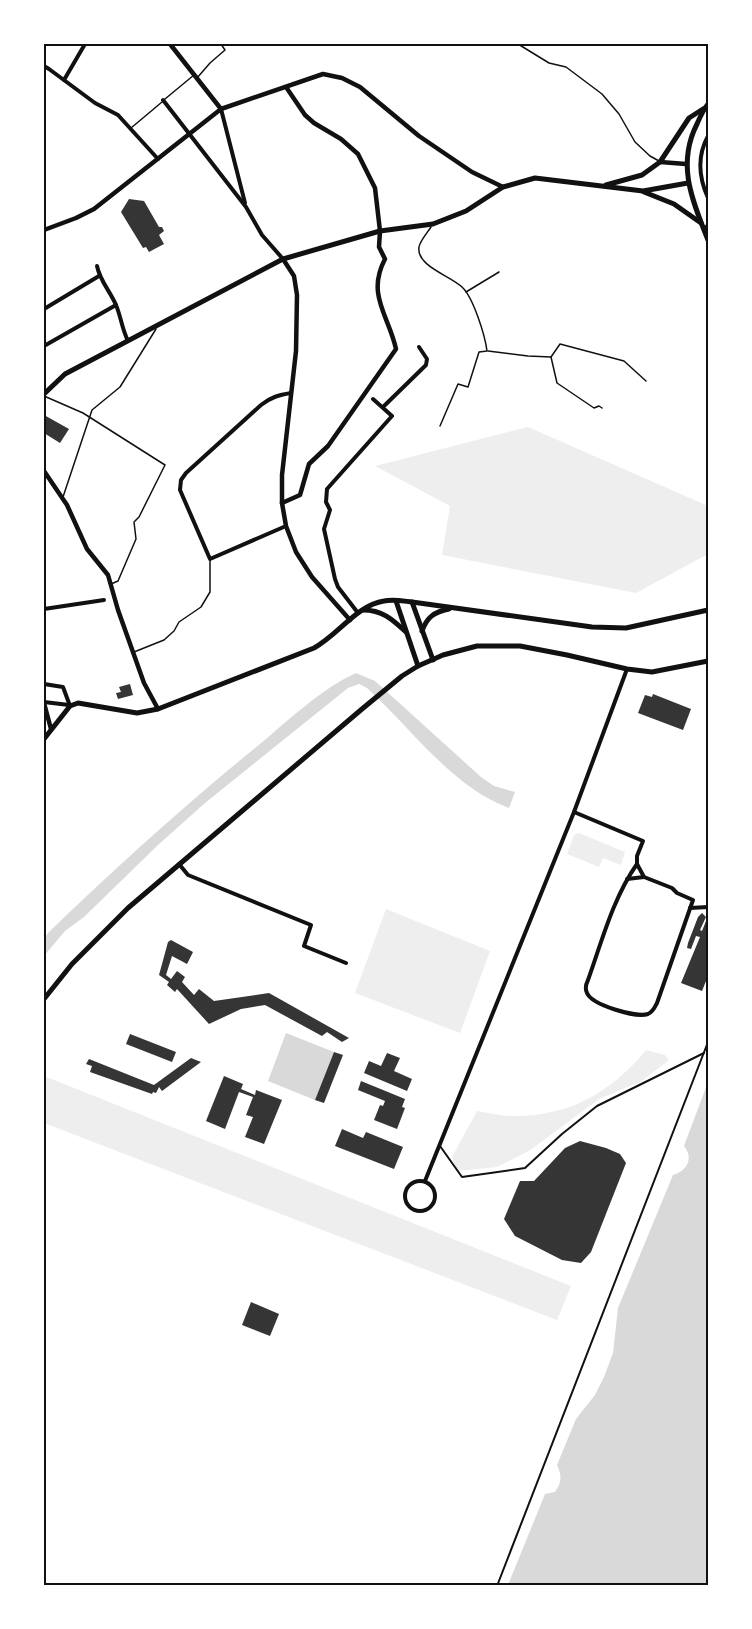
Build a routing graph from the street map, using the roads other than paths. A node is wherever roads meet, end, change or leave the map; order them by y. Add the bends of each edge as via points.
1 (85, 44) edge
2 (170, 44) edge
3 (220, 44) edge
4 (518, 44) edge
5 (44, 66) edge
6 (196, 76) junction
7 (64, 80) junction
8 (286, 87) junction
9 (163, 100) junction
10 (706, 106) edge
11 (221, 109) junction
12 (130, 128) junction
13 (190, 134) junction
14 (708, 136) edge
15 (158, 159) junction
16 (660, 162) junction
17 (686, 164) junction
18 (688, 183) junction
19 (603, 186) junction
20 (503, 187) junction
21 (643, 191) junction
22 (708, 198) edge
23 (246, 207) junction
24 (433, 224) junction
25 (701, 224) junction
26 (708, 225) edge
27 (44, 230) edge
28 (704, 230) junction
29 (380, 231) junction
30 (708, 240) edge
31 (282, 259) junction
32 (97, 266) dead end
33 (499, 272) dead end
34 (99, 276) junction
35 (465, 292) junction
36 (116, 305) junction
37 (44, 309) edge
38 (159, 324) junction
39 (128, 341) junction
40 (44, 346) edge
41 (419, 347) dead end
42 (487, 351) junction
43 (551, 357) junction
44 (646, 381) dead end
45 (291, 393) junction
46 (44, 395) edge
47 (373, 399) dead end
48 (382, 407) junction
49 (602, 408) dead end
50 (90, 418) junction
51 (440, 426) dead end
52 (44, 471) edge
53 (63, 498) junction
54 (282, 503) junction
55 (286, 526) junction
56 (210, 559) junction
57 (110, 585) junction
58 (104, 600) dead end
59 (396, 601) junction
60 (412, 602) junction
61 (44, 609) edge
62 (452, 609) junction
63 (708, 610) edge
64 (360, 612) junction
65 (350, 621) junction
66 (422, 631) junction
67 (407, 633) junction
68 (133, 652) junction
69 (433, 660) junction
70 (708, 661) edge
71 (418, 666) junction
72 (627, 669) junction
73 (44, 684) edge
74 (44, 703) edge
75 (70, 706) junction
76 (158, 709) junction
77 (51, 729) junction
78 (44, 739) edge
79 (574, 812) junction
80 (179, 864) junction
81 (637, 864) junction
82 (644, 877) junction
83 (626, 879) junction
84 (708, 907) edge
85 (690, 909) junction
86 (346, 963) dead end
87 (44, 999) edge
88 (708, 1042) edge
89 (704, 1053) junction
90 (440, 1146) junction
91 (425, 1181) junction
92 (497, 1586) edge

1 - 7 street
2 - 6 street
3 - 6 lane via 225,50
4 - 16 lane via 549,63 566,67 602,94 635,142
5 - 7 street
6 - 9 lane
6 - 11 street
7 - 12 street via 118,115
8 - 11 street
8 - 20 street via 323,74 342,78 360,87 419,136 472,172
8 - 29 street via 314,123 358,154 375,188
9 - 12 lane
9 - 13 street
10 - 16 main road via 689,118
10 - 17 main road via 688,146
11 - 13 street
11 - 23 street
12 - 15 street
13 - 15 street
13 - 23 street
14 - 22 street via 700,158
15 - 27 street via 94,209
16 - 17 street
16 - 19 main road via 642,175
17 - 18 main road
18 - 21 main road
18 - 25 main road
19 - 20 main road via 534,178
19 - 21 main road
20 - 24 main road via 466,211
21 - 25 main road via 674,204
23 - 31 street
24 - 29 main road
24 - 35 lane via 420,244 421,257
25 - 28 main road
26 - 28 street
28 - 30 main road
29 - 31 main road
29 - 54 street via 379,247 385,259 377,286 383,317 396,349 328,446 309,464 300,495
31 - 38 main road
31 - 45 street via 294,276 297,295
32 - 34 street
33 - 35 lane
34 - 36 street
34 - 37 street
35 - 42 lane via 483,330
36 - 39 street
36 - 40 street
38 - 39 main road
38 - 50 lane via 120,387 92,410
39 - 46 main road via 65,374
41 - 48 street via 427,359 426,365
42 - 43 lane
42 - 51 lane via 479,352 468,387 459,384
43 - 44 lane via 560,344 581,349 624,361
43 - 49 lane via 557,383 594,408
45 - 54 street
45 - 56 street via 268,399 182,477 180,490
46 - 50 lane
47 - 48 street
48 - 64 street via 392,416 327,489 326,495 330,510 324,529 335,579 338,588
50 - 53 lane
50 - 57 lane via 165,465 134,522 136,539 118,581
52 - 53 street
53 - 57 street via 87,549 108,575
54 - 55 street
55 - 56 street
55 - 65 street via 312,577
56 - 68 lane via 210,592 201,607 179,622 164,640
57 - 68 street
58 - 61 street
59 - 60 main road
59 - 64 main road via 385,600
59 - 67 main road
60 - 62 main road
60 - 66 main road
62 - 63 main road via 626,628
62 - 66 main road via 432,614
64 - 65 main road
64 - 67 main road via 374,610 384,614
65 - 76 main road via 314,648
66 - 69 main road
67 - 71 main road
68 - 76 street
69 - 71 main road
69 - 72 main road via 477,646 520,646
70 - 72 main road via 652,672
71 - 80 main road
72 - 79 street
73 - 75 street via 63,687
74 - 75 street
74 - 77 street
75 - 76 main road via 78,703 137,713
75 - 77 main road
77 - 78 main road
79 - 81 street via 643,841
79 - 90 street
80 - 86 street via 188,875 311,925 304,946
80 - 87 main road via 112,924
81 - 82 street
81 - 83 street
82 - 83 street
82 - 85 street via 693,900
83 - 85 street via 586,986 595,1000 630,1014 652,1011
84 - 85 street
88 - 89 street
89 - 90 street via 597,1106 525,1168 462,1178
89 - 92 street
90 - 91 street
91 - 91 street via 410,1184 405,1193 407,1204 415,1210 429,1209 435,1201 433,1187

